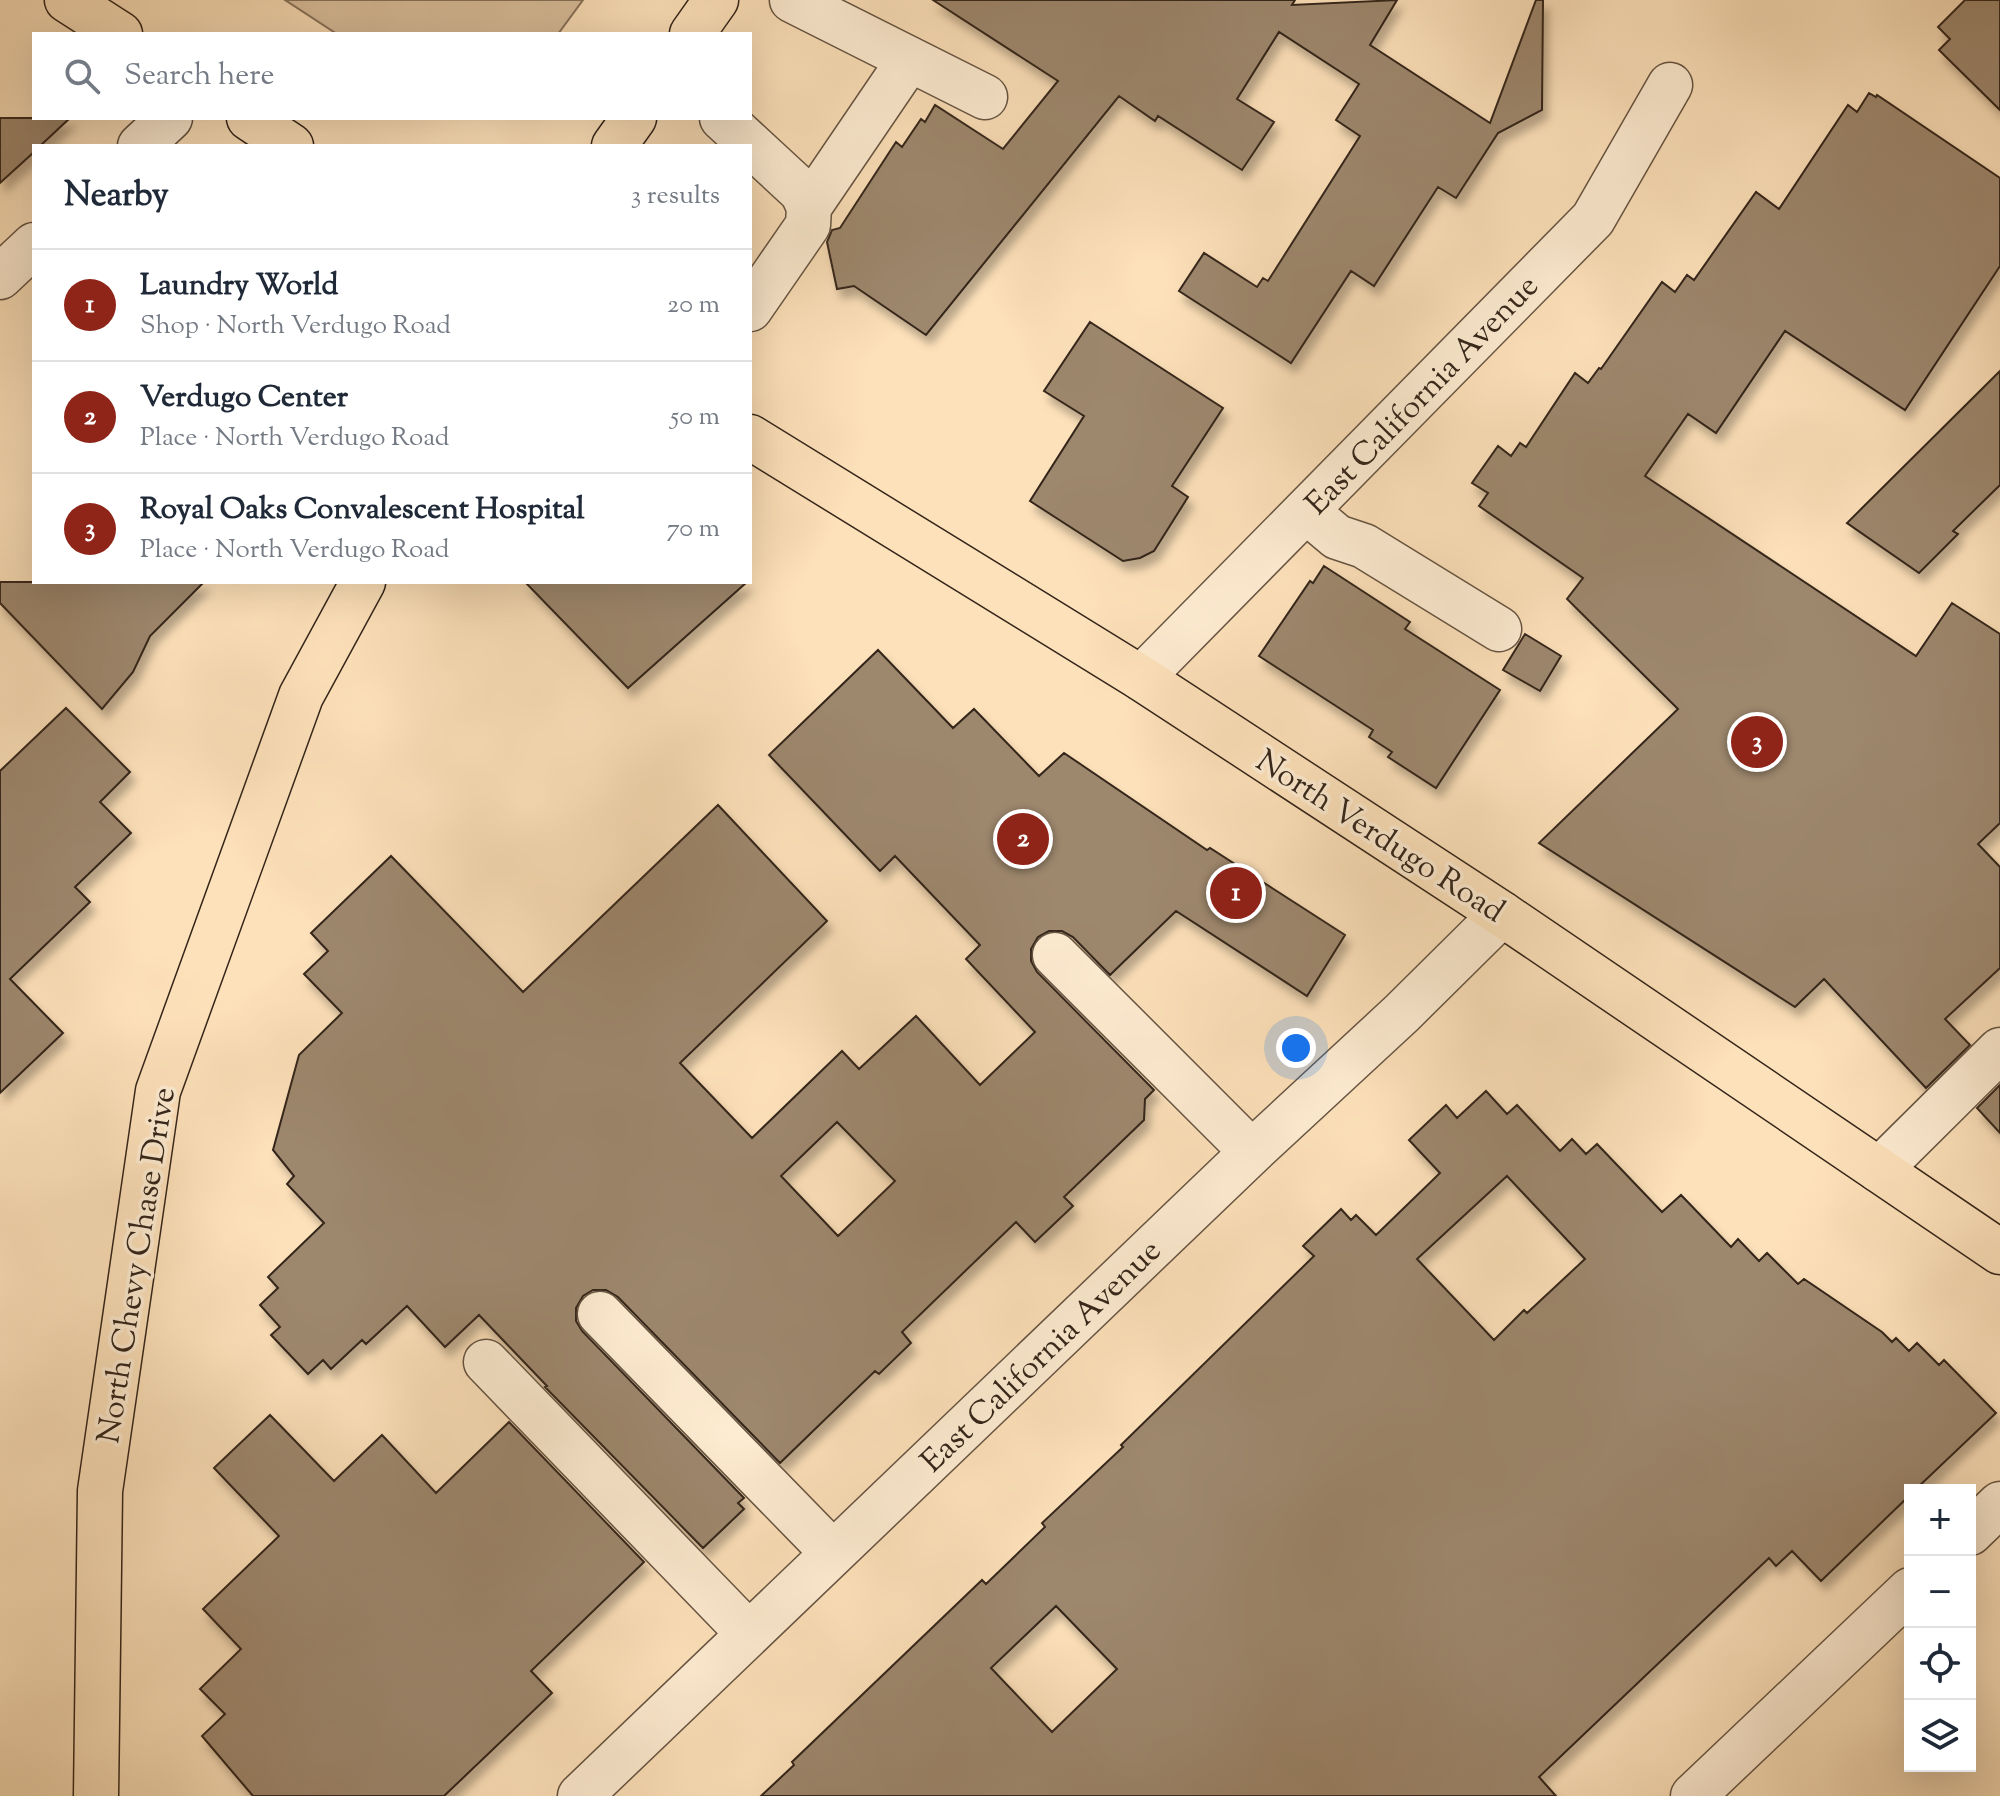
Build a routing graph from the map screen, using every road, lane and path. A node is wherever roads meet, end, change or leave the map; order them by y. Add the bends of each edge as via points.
1 (67, 0) edge
2 (716, 0) edge
3 (792, 0) edge
4 (117, 32) edge
5 (693, 32) edge
6 (909, 60) junction
7 (1670, 85) dead end
8 (985, 97) dead end
9 (168, 120) edge
10 (252, 120) edge
11 (633, 120) edge
12 (724, 120) edge
13 (142, 144) edge
14 (288, 144) edge
15 (615, 144) edge
16 (750, 144) edge
17 (752, 146) edge
18 (809, 207) junction
19 (32, 247) edge
20 (0, 277) edge
21 (752, 306) edge
22 (752, 438) edge
23 (1306, 511) junction
24 (362, 584) edge
25 (1499, 629) dead end
26 (1141, 678) junction
27 (1502, 914) junction
28 (1055, 955) dead end
29 (2000, 1050) edge
30 (1252, 1152) junction
31 (1879, 1170) junction
32 (2000, 1252) edge
33 (600, 1314) dead end
34 (486, 1362) dead end
35 (833, 1553) junction
36 (1904, 1596) edge
37 (749, 1634) junction
38 (96, 1796) edge
39 (580, 1796) edge
40 (1693, 1796) edge

1 - 4 main road
2 - 5 main road
3 - 6 street
6 - 8 street
6 - 18 street
7 - 23 street, East California Avenue via 1593,219
9 - 13 street
10 - 14 main road
11 - 15 main road
12 - 16 street
17 - 18 street via 802,192
18 - 21 street via 808,225
19 - 20 street
22 - 26 main road, North Verdugo Road
23 - 25 street via 1337,537 1364,546
23 - 26 street, East California Avenue
24 - 38 main road, North Chevy Chase Drive via 301,696 158,1091 100,1491
26 - 27 main road, North Verdugo Road
27 - 30 street, East California Avenue
27 - 31 main road, North Verdugo Road
28 - 30 street
29 - 31 street
30 - 35 street, East California Avenue
31 - 32 main road, North Verdugo Road
33 - 35 street
34 - 37 street
35 - 37 street, East California Avenue
36 - 40 street
37 - 39 street, East California Avenue

